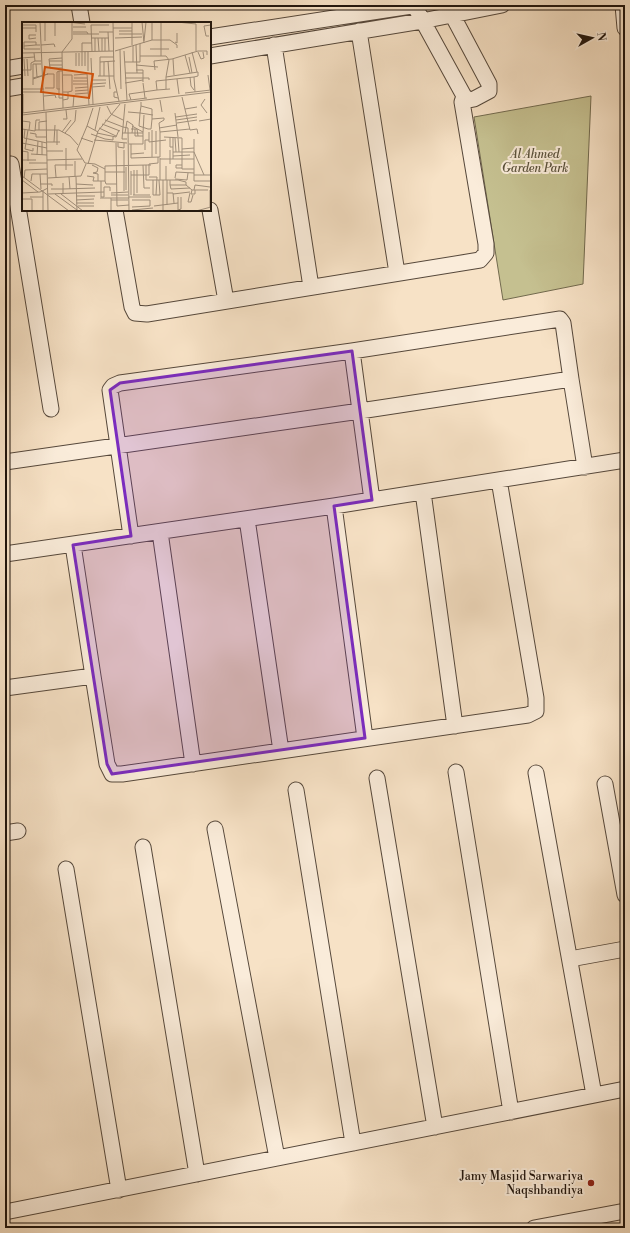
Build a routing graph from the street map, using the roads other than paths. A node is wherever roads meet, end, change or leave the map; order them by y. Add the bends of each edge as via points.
1 (79, 5) edge
2 (415, 5) edge
3 (502, 5) edge
4 (623, 5) edge
5 (449, 10) edge
6 (422, 21) junction
7 (82, 22) edge
8 (625, 28) edge
9 (359, 31) junction
10 (211, 38) edge
11 (274, 45) junction
12 (211, 56) edge
13 (22, 66) edge
14 (5, 68) edge
15 (22, 86) edge
16 (5, 89) edge
17 (464, 96) junction
18 (13, 164) edge
19 (115, 211) edge
20 (210, 211) edge
21 (397, 273) junction
22 (311, 287) junction
23 (226, 301) junction
24 (352, 351) junction
25 (571, 379) junction
26 (51, 409) dead end
27 (360, 411) junction
28 (118, 445) junction
29 (625, 460) edge
30 (5, 462) edge
31 (585, 467) junction
32 (499, 480) junction
33 (423, 492) junction
34 (372, 500) junction
35 (334, 506) junction
36 (247, 519) junction
37 (160, 532) junction
38 (131, 536) junction
39 (73, 545) junction
40 (5, 554) edge
41 (93, 676) junction
42 (5, 688) edge
43 (455, 726) junction
44 (365, 738) junction
45 (281, 751) junction
46 (193, 764) junction
47 (456, 772) dead end
48 (536, 773) dead end
49 (377, 778) dead end
50 (605, 784) dead end
51 (296, 790) dead end
52 (215, 829) dead end
53 (143, 847) dead end
54 (66, 869) dead end
55 (625, 895) edge
56 (625, 949) edge
57 (570, 959) junction
58 (625, 1089) edge
59 (594, 1095) junction
60 (512, 1112) junction
61 (435, 1127) junction
62 (353, 1143) junction
63 (277, 1158) junction
64 (197, 1174) junction
65 (119, 1190) junction
66 (625, 1211) edge
67 (5, 1212) edge
68 (562, 1225) edge
69 (534, 1228) edge

1 - 7 street
2 - 6 street
2 - 10 street
3 - 5 street
4 - 8 street
5 - 6 street
5 - 17 street via 489,84 489,90 474,99 469,100
6 - 9 street
6 - 17 street
9 - 11 street
9 - 21 street
11 - 12 street
11 - 22 street
13 - 14 street
15 - 16 street
17 - 21 street via 462,102 486,253 480,260
18 - 26 street
19 - 23 street via 135,313 147,314
20 - 23 street
21 - 22 street
22 - 23 street
24 - 25 street via 560,319 563,323
24 - 27 street
24 - 28 street via 113,386 110,390
25 - 27 street
25 - 31 street
27 - 28 street
27 - 34 street
28 - 30 street
28 - 38 street
29 - 31 street
31 - 32 street
32 - 33 street
32 - 43 street via 536,698 536,711 528,715
33 - 34 street
33 - 43 street
34 - 35 street
35 - 36 street
35 - 44 street
36 - 37 street
36 - 45 street
37 - 38 street
37 - 46 street
38 - 39 street
39 - 40 street
39 - 41 street
41 - 42 street
41 - 46 street via 107,764 112,774
43 - 44 street
44 - 45 street
45 - 46 street
47 - 60 street
48 - 57 street
49 - 61 street
50 - 55 street
51 - 62 street
52 - 63 street
53 - 64 street
54 - 65 street
56 - 57 street
57 - 59 street
58 - 59 street
59 - 60 street
60 - 61 street
61 - 62 street
62 - 63 street
63 - 64 street
64 - 65 street
65 - 67 street
66 - 68 street
68 - 69 street

